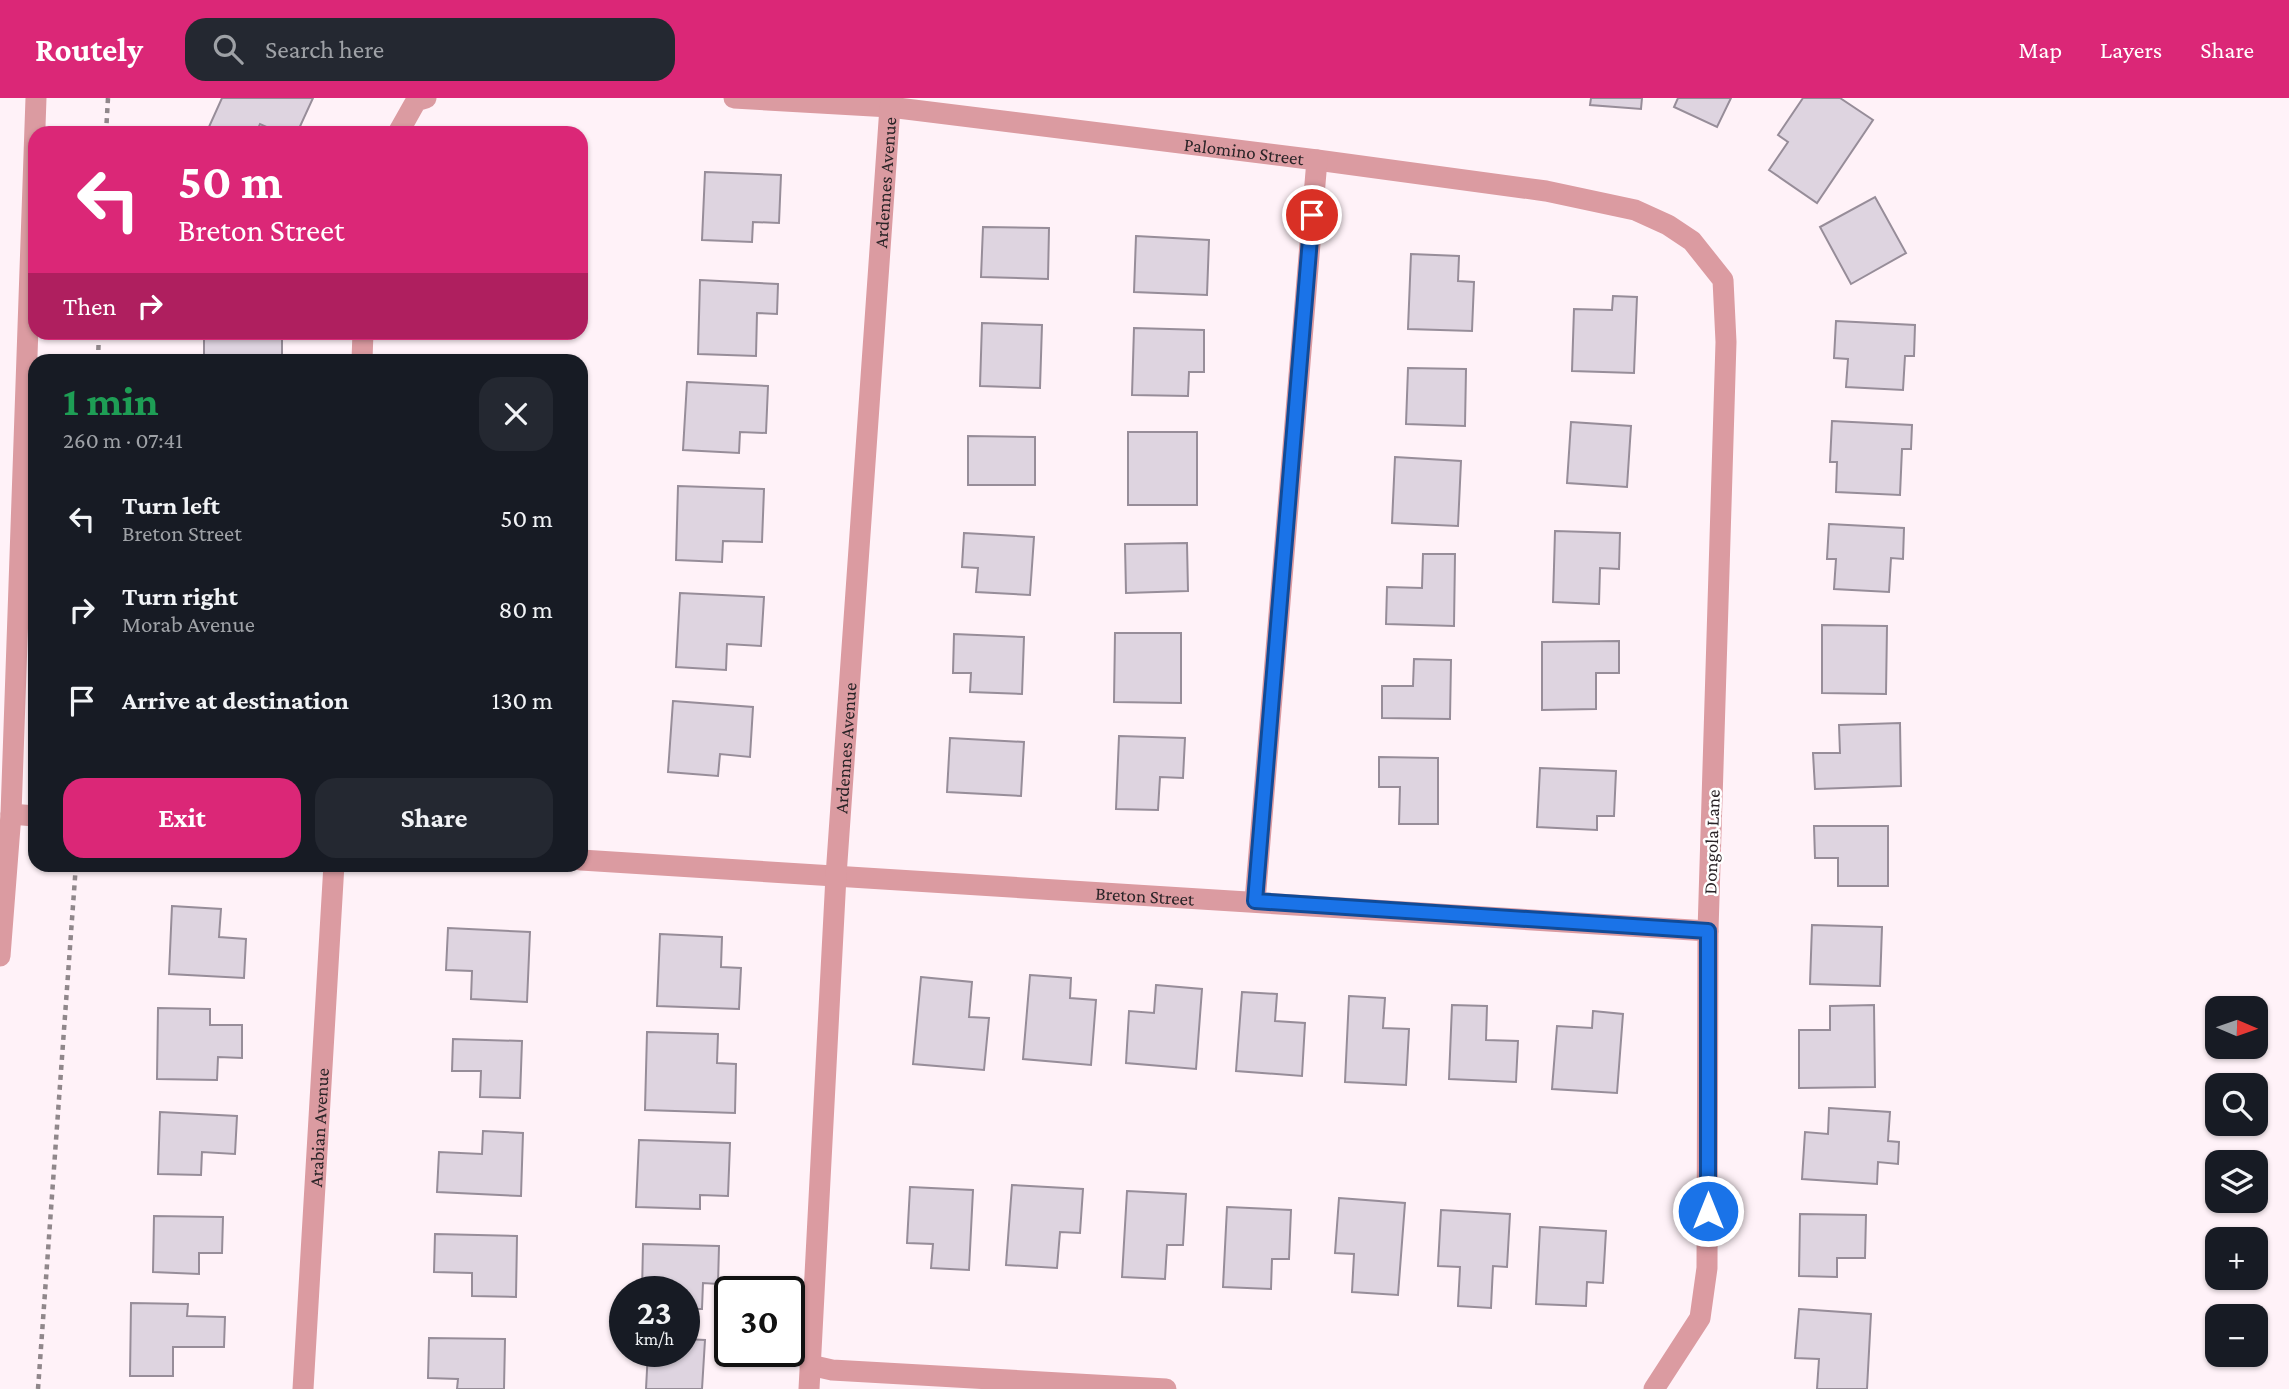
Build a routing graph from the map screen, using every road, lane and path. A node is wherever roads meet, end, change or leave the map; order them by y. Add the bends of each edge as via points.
1 (36, 98) edge
2 (108, 98) edge
3 (734, 98) edge
4 (421, 100) edge
5 (890, 107) junction
6 (35, 126) edge
7 (106, 126) edge
8 (403, 126) edge
9 (1317, 160) junction
10 (1723, 281) joint
11 (28, 327) edge
12 (11, 814) junction
13 (28, 815) edge
14 (588, 860) edge
15 (75, 872) edge
16 (334, 872) edge
17 (836, 877) junction
18 (1255, 901) junction
19 (1708, 931) junction
20 (0, 956) edge
21 (810, 1365) junction
22 (38, 1389) edge
23 (303, 1389) edge
24 (809, 1389) edge
25 (1166, 1389) edge
26 (1654, 1389) edge

1 - 6 street
2 - 7 path
3 - 5 street, Palomino Street
4 - 8 street
5 - 9 street, Palomino Street
5 - 17 street, Ardennes Avenue
9 - 10 street, Palomino Street via 1546,191 1635,210 1692,241
9 - 18 street
10 - 19 street, Dongola Lane via 1726,342
11 - 12 street
12 - 13 street
12 - 20 street
14 - 17 street, Breton Street
15 - 22 path
16 - 23 street, Arabian Avenue
17 - 18 street, Breton Street
17 - 21 street, Ardennes Avenue
18 - 19 street, Breton Street
19 - 26 street, Dongola Lane via 1707,1268 1700,1318
21 - 24 street, Ardennes Avenue
21 - 25 street via 832,1370

